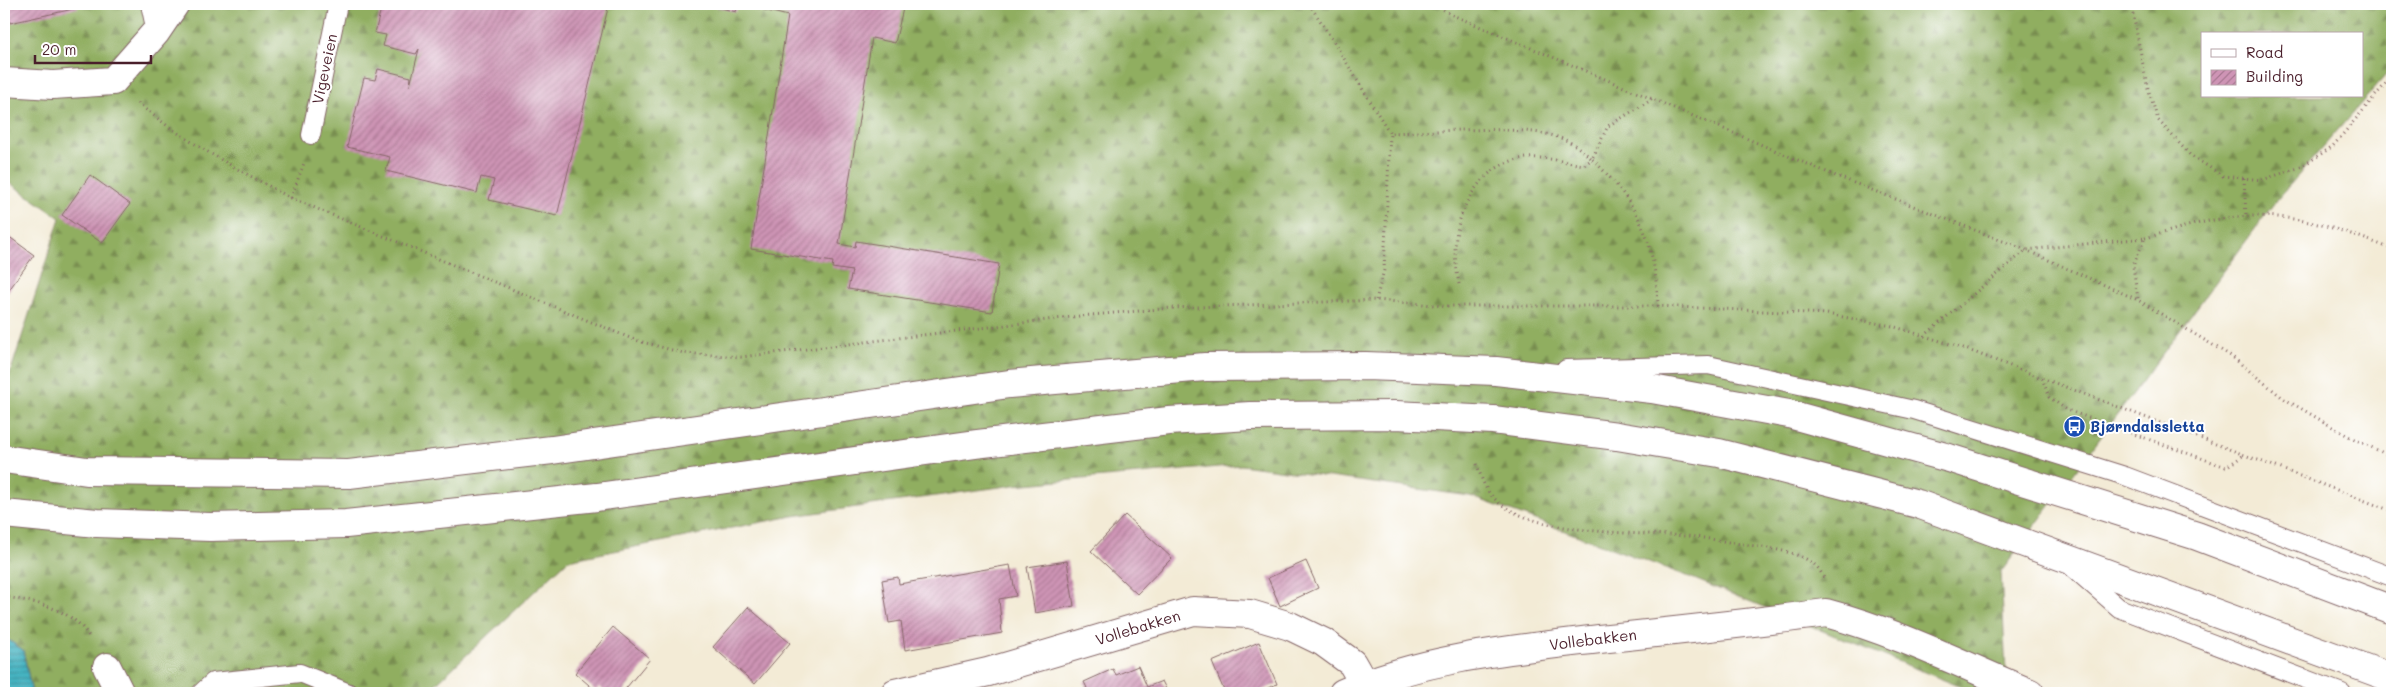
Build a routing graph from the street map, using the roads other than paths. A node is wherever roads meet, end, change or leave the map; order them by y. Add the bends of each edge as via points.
1 (150, 4) edge
2 (175, 4) edge
3 (338, 4) edge
4 (156, 32) junction
5 (4, 82) edge
6 (311, 135) road end
7 (1496, 370) junction
8 (4, 459) edge
9 (4, 514) edge
10 (2058, 555) junction
11 (2392, 577) edge
12 (2392, 610) edge
13 (107, 667) road end
14 (2392, 678) edge
15 (1354, 689) edge
16 (120, 693) edge
17 (201, 693) edge
18 (349, 693) edge
19 (895, 693) edge
20 (2030, 693) edge
21 (2342, 693) edge

1 - 4 lane
2 - 4 main road
3 - 6 lane, Vigeveien
4 - 5 main road via 113,81 53,85
7 - 8 main road via 1366,366 1205,367 1009,384 552,450 349,474 87,472
7 - 11 lane via 1708,365 1914,410 2125,476
7 - 12 main road via 1652,389 1798,417 1949,458 2197,536
9 - 10 main road via 97,523 210,527 346,524 597,497 976,444 1169,421 1250,416 1396,415 1493,420 1719,453 1918,504
10 - 14 main road
10 - 21 lane via 2119,608
13 - 16 main road
15 - 19 main road, Vollebakken via 1352,663 1323,642 1290,626 1250,614 1193,611 988,672
15 - 20 main road, Vollebakken via 1449,661 1509,651 1826,613 1860,622
17 - 18 lane via 213,682 300,673

